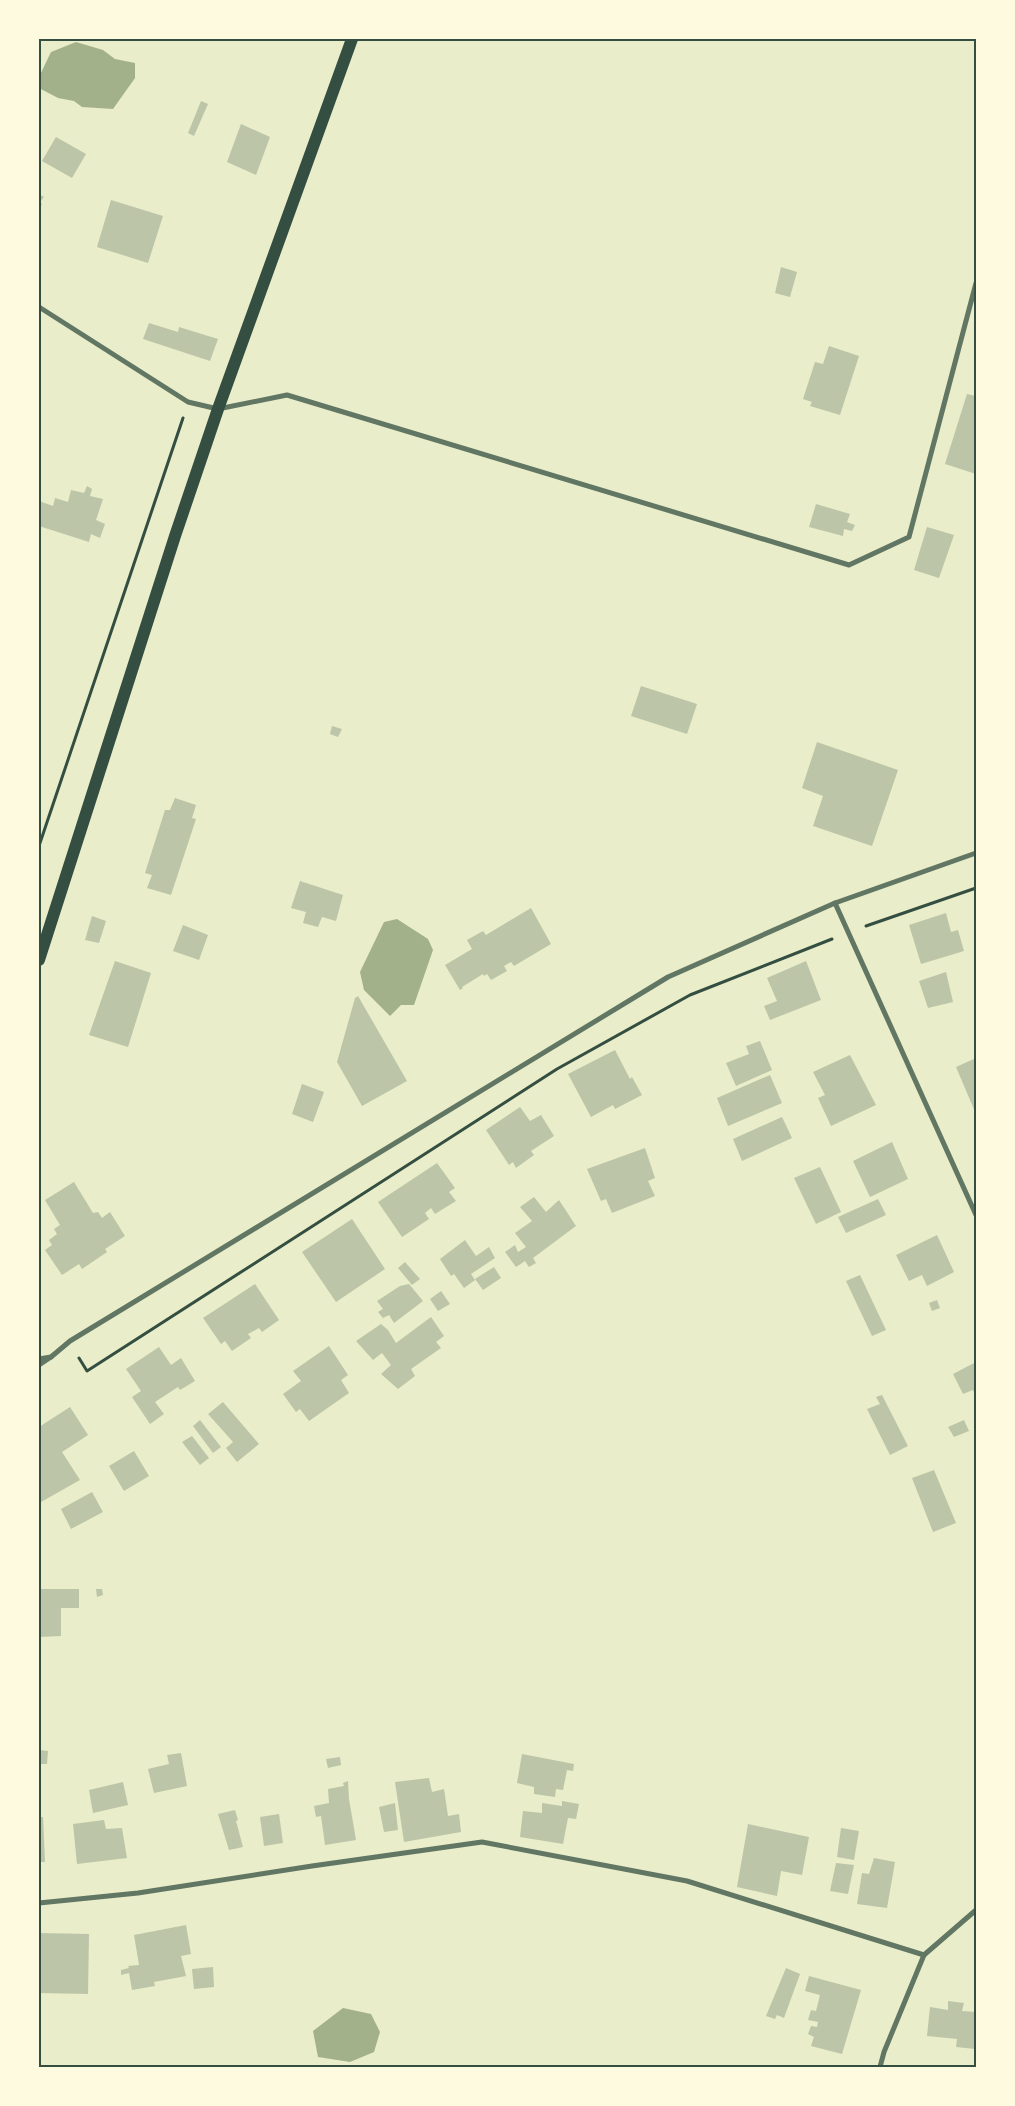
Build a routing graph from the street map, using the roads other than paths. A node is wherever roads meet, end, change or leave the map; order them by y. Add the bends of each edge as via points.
1 (352, 39) edge
2 (976, 283) edge
3 (39, 308) edge
4 (218, 409) junction
5 (976, 853) edge
6 (835, 903) junction
7 (39, 960) edge
8 (976, 1215) edge
9 (51, 1357) junction
10 (39, 1359) edge
11 (39, 1365) edge
12 (39, 1904) edge
13 (976, 1910) edge
14 (924, 1955) junction
15 (880, 2067) edge

1 - 4 main road
2 - 4 street via 909,537 849,565 287,395
3 - 4 street via 188,402
4 - 7 main road
5 - 6 street
6 - 8 street
6 - 9 street via 668,977 70,1341
9 - 10 street
9 - 11 street
12 - 14 street via 138,1893 482,1842 687,1881
13 - 14 street
14 - 15 street

